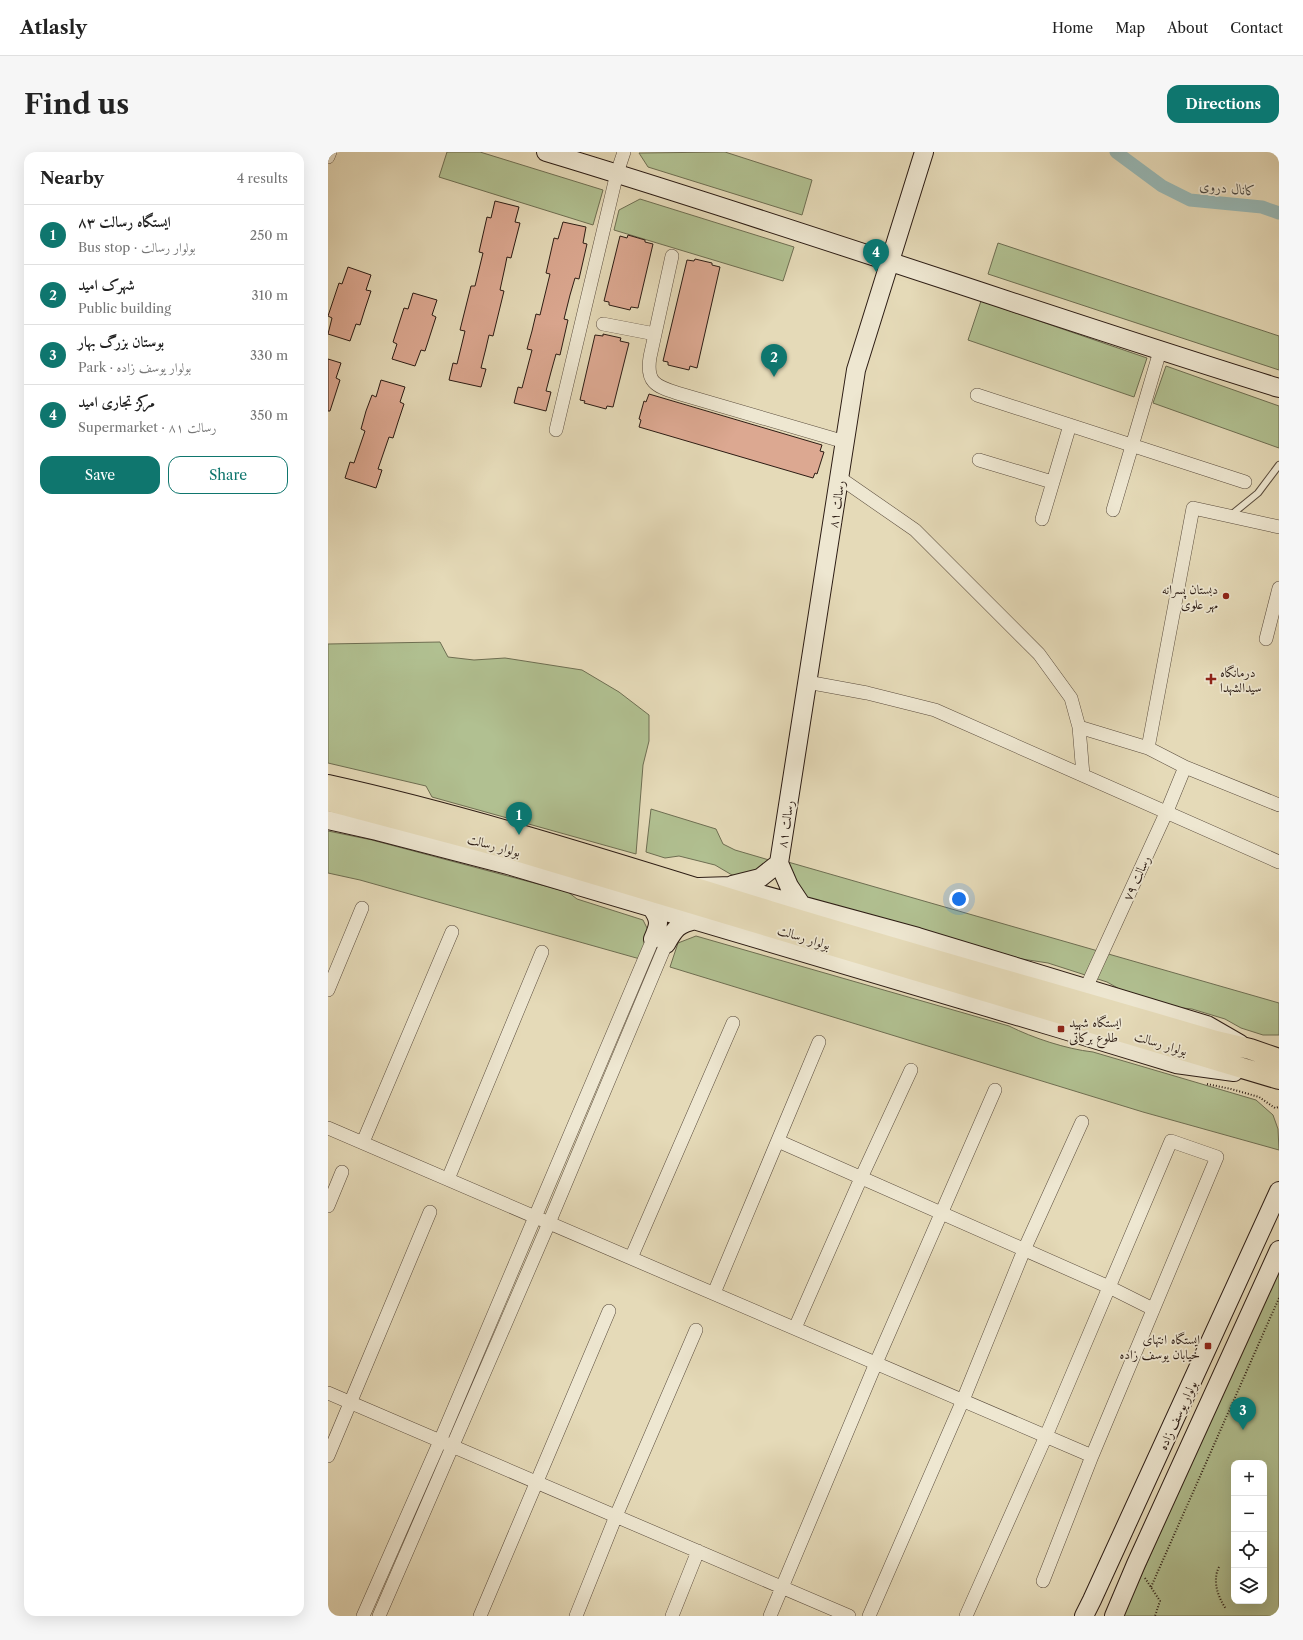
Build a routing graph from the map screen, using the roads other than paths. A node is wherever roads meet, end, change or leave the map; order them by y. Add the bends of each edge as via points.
1 (330, 152) edge
2 (546, 152) edge
3 (624, 152) edge
4 (924, 152) edge
5 (328, 157) edge
6 (617, 173) junction
7 (672, 256) dead end
8 (889, 262) junction
9 (602, 324) dead end
10 (655, 334) junction
11 (1160, 351) junction
12 (1279, 388) edge
13 (977, 395) dead end
14 (1070, 425) junction
15 (556, 430) dead end
16 (845, 442) junction
17 (1132, 445) junction
18 (979, 460) dead end
19 (1279, 465) edge
20 (840, 478) junction
21 (1052, 482) junction
22 (1245, 482) dead end
23 (1113, 510) dead end
24 (1230, 516) junction
25 (1042, 519) dead end
26 (1279, 527) edge
27 (1279, 588) edge
28 (1266, 639) dead end
29 (807, 682) junction
30 (1079, 727) junction
31 (1148, 748) junction
32 (1184, 767) junction
33 (1083, 775) junction
34 (328, 785) edge
35 (328, 801) edge
36 (1279, 805) edge
37 (1167, 811) junction
38 (328, 820) edge
39 (779, 862) junction
40 (1279, 862) edge
41 (731, 886) junction
42 (692, 887) junction
43 (801, 904) junction
44 (651, 907) junction
45 (362, 908) dead end
46 (696, 920) junction
47 (452, 932) dead end
48 (659, 941) junction
49 (542, 952) dead end
50 (1086, 988) junction
51 (328, 990) edge
52 (733, 1023) dead end
53 (819, 1042) dead end
54 (1250, 1049) junction
55 (911, 1070) dead end
56 (1278, 1072) edge
57 (995, 1090) dead end
58 (1082, 1122) dead end
59 (328, 1128) edge
60 (778, 1141) junction
61 (362, 1142) junction
62 (342, 1172) dead end
63 (861, 1178) junction
64 (448, 1179) junction
65 (1279, 1191) edge
66 (328, 1206) edge
67 (430, 1212) dead end
68 (942, 1213) junction
69 (535, 1216) junction
70 (549, 1222) junction
71 (1024, 1250) junction
72 (1279, 1250) edge
73 (631, 1258) junction
74 (1109, 1287) junction
75 (714, 1293) junction
76 (1153, 1309) junction
77 (609, 1311) dead end
78 (795, 1328) junction
79 (696, 1330) dead end
80 (876, 1363) junction
81 (328, 1393) edge
82 (963, 1400) junction
83 (350, 1402) junction
84 (1046, 1436) junction
85 (446, 1443) junction
86 (328, 1456) edge
87 (1092, 1456) junction
88 (538, 1482) junction
89 (616, 1516) junction
90 (698, 1551) junction
91 (1043, 1581) dead end
92 (782, 1587) junction
93 (363, 1616) edge
94 (379, 1616) edge
95 (480, 1616) edge
96 (576, 1616) edge
97 (672, 1616) edge
98 (770, 1616) edge
99 (849, 1616) edge
100 (869, 1616) edge
101 (966, 1616) edge
102 (1084, 1616) edge
103 (1114, 1616) edge

1 - 5 street
2 - 6 street
3 - 6 street
4 - 8 street, رسالت ۸۱
6 - 8 street
6 - 15 street
7 - 10 street
8 - 11 street
8 - 16 street, رسالت ۸۱ via 856,370
9 - 10 street
10 - 16 street via 648,369 655,385
11 - 12 street
11 - 17 street
13 - 14 street
14 - 17 street
14 - 21 street
16 - 20 street, رسالت ۸۱
17 - 22 street
17 - 23 street
18 - 21 street
19 - 24 lane via 1258,493
20 - 29 street, رسالت ۸۱
20 - 30 street via 915,530 1039,654 1071,698
21 - 25 street
24 - 26 street
24 - 31 street via 1194,508
27 - 28 street
29 - 33 street via 936,710
29 - 39 street, رسالت ۸۱
30 - 31 street
30 - 33 street
31 - 32 street
32 - 36 street
32 - 37 street, رسالت ۷۹
33 - 37 street
34 - 42 main road, بولوار رسالت via 384,797
35 - 56 main road, بولوار رسالت via 513,850
37 - 40 street
37 - 50 street, رسالت ۷۹
38 - 44 street via 508,865
39 - 41 street via 760,878
39 - 43 street via 789,886
41 - 42 street
41 - 43 street
42 - 54 main road, بولوار رسالت
43 - 50 street via 918,936
44 - 46 street
44 - 48 street via 658,917
45 - 51 street
46 - 48 street via 682,924 672,934
46 - 56 street via 1176,1064
47 - 61 street
48 - 69 street
48 - 70 street
49 - 64 street
50 - 54 street via 1207,1025
52 - 73 street
53 - 60 street
54 - 56 main road, بولوار رسالت
55 - 63 street
57 - 68 street
58 - 71 street
59 - 61 street
60 - 63 street
60 - 75 street
61 - 64 street
62 - 66 street
63 - 68 street
63 - 78 street
64 - 69 street
65 - 102 street, بولوار یوسف زاده
67 - 83 street
68 - 71 street
68 - 80 street
69 - 70 street
69 - 85 street
70 - 73 street
70 - 85 street
71 - 74 street
71 - 82 street
72 - 103 street, بولوار یوسف زاده
73 - 75 street
74 - 76 street
74 - 76 street via 1170,1141 1217,1157
74 - 84 street
75 - 78 street
76 - 87 street
77 - 88 street
78 - 80 street
79 - 89 street
80 - 82 street
80 - 92 street
81 - 83 street
82 - 84 street
82 - 100 street
83 - 85 street
83 - 86 street
84 - 87 street
84 - 101 street
85 - 88 street
85 - 93 street
85 - 94 street
87 - 91 street
88 - 89 street
88 - 95 street
89 - 90 street
89 - 96 street
90 - 92 street
90 - 97 street
92 - 98 street
92 - 99 street

